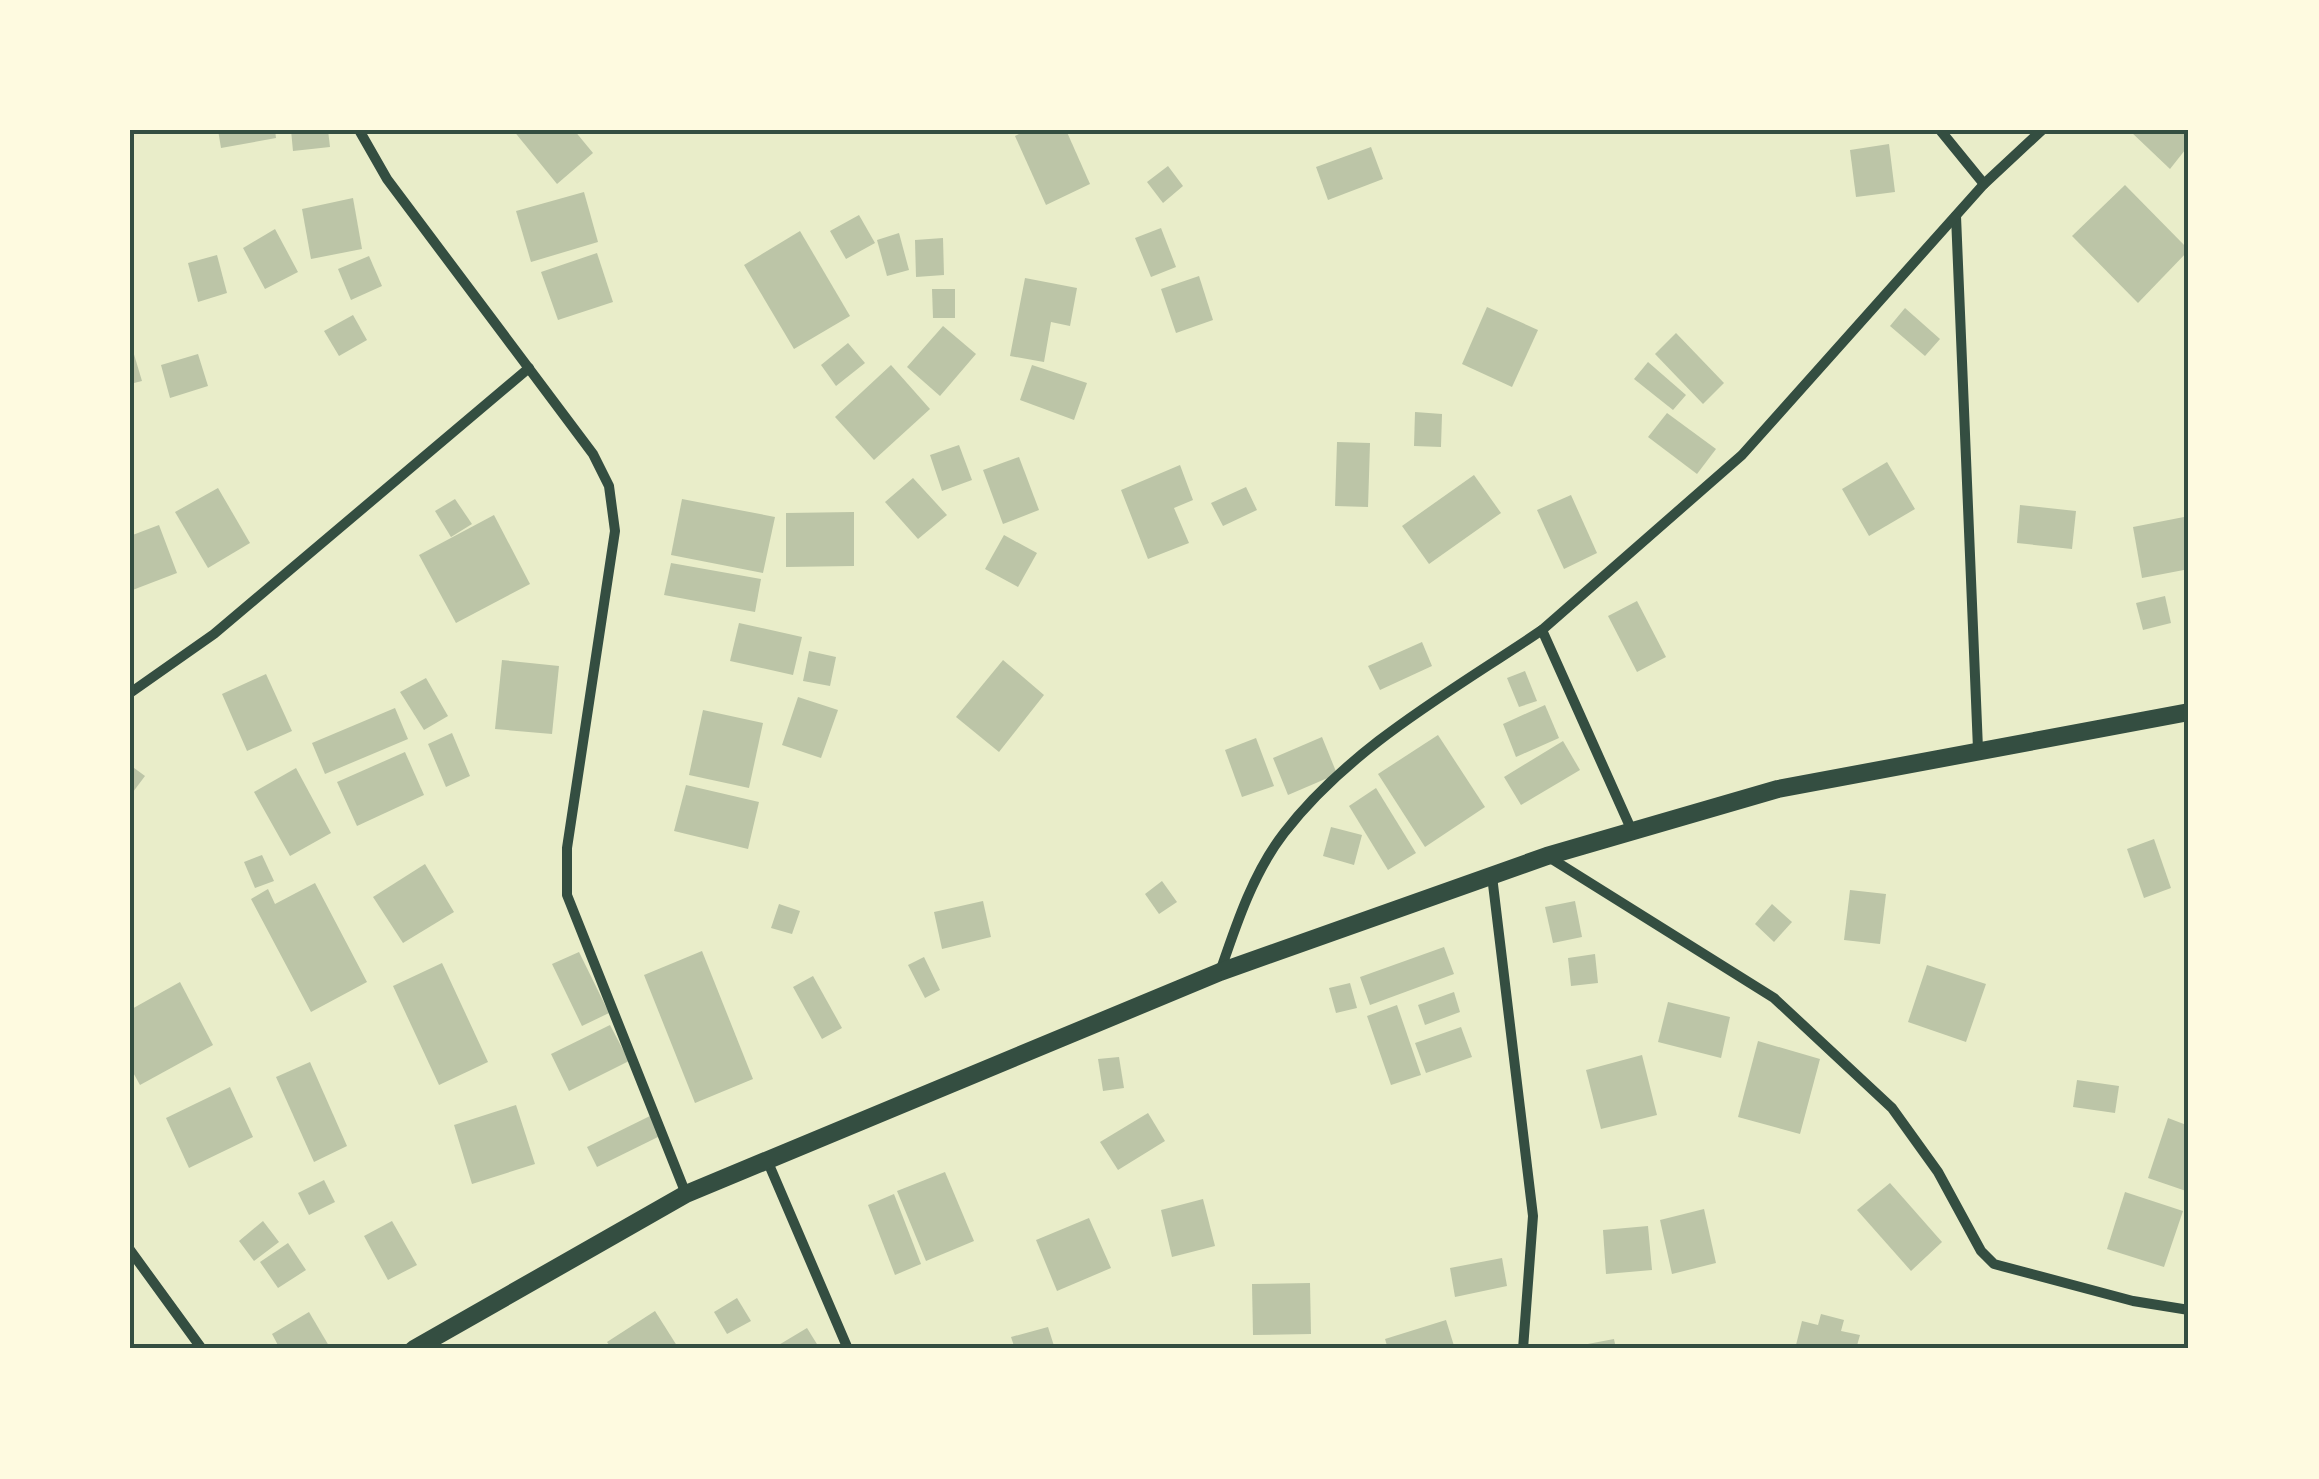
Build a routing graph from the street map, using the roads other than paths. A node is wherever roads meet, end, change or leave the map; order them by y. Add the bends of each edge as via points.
1 (360, 130) edge
2 (1940, 130) edge
3 (2042, 130) edge
4 (1984, 184) junction
5 (1956, 215) junction
6 (530, 368) junction
7 (1542, 630) junction
8 (130, 693) edge
9 (2189, 712) edge
10 (1978, 749) junction
11 (1632, 831) junction
12 (1547, 856) junction
13 (1492, 876) junction
14 (1220, 972) junction
15 (767, 1160) junction
16 (686, 1194) junction
17 (130, 1250) edge
18 (2189, 1310) edge
19 (202, 1349) edge
20 (414, 1349) edge
21 (848, 1349) edge
22 (1522, 1349) edge

1 - 6 street via 386,179
2 - 4 street
3 - 4 street
4 - 5 street
5 - 7 street via 1742,455
5 - 10 street
6 - 8 street via 214,634
6 - 16 street via 593,454 609,486 615,531 567,848 567,895
7 - 11 street
7 - 14 street via 1360,754 1283,834 1243,905
9 - 10 street
10 - 11 street via 1778,790
11 - 12 street
12 - 13 street
12 - 18 street via 1774,998 1892,1108 1994,1264 2133,1302
13 - 14 street
13 - 22 street via 1533,1216
14 - 15 street
15 - 16 street
15 - 21 street
16 - 20 street
17 - 19 street

